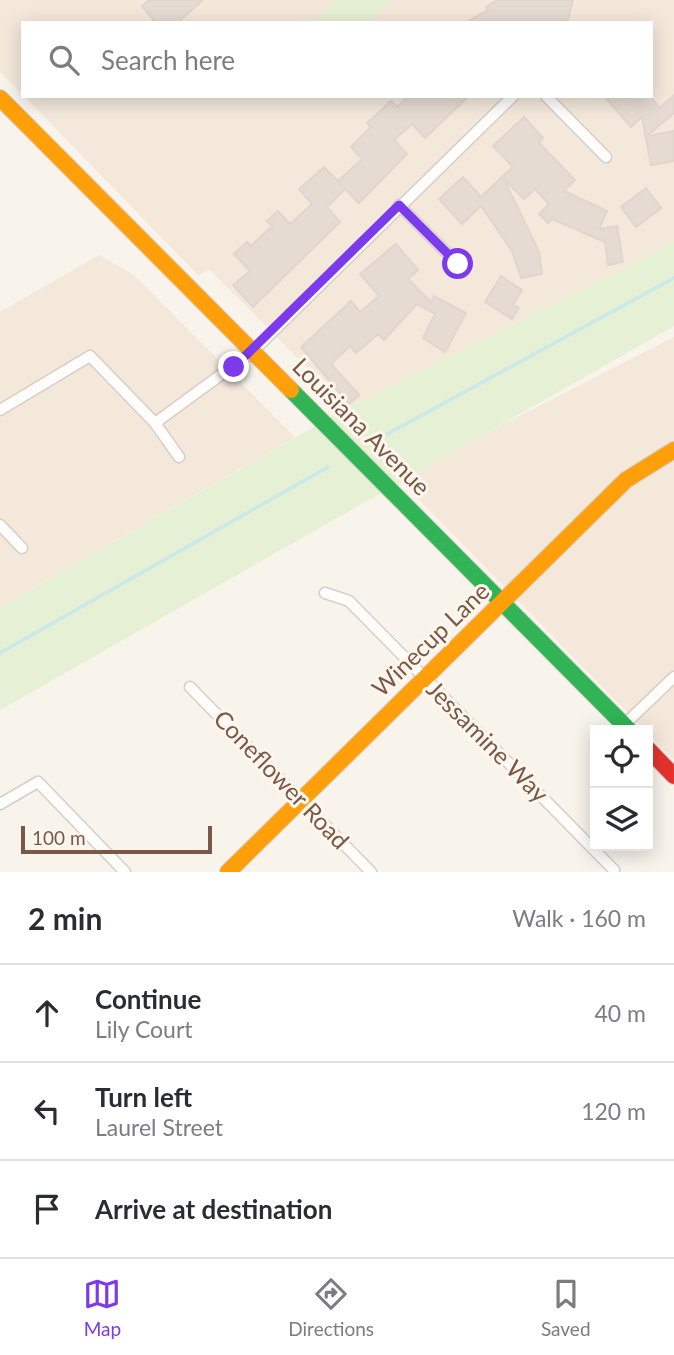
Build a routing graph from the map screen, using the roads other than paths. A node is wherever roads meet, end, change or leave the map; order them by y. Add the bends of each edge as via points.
1 (0, 98) edge
2 (511, 98) edge
3 (548, 98) edge
4 (606, 157) dead end
5 (399, 205) junction
6 (458, 264) dead end
7 (252, 352) junction
8 (0, 410) edge
9 (155, 423) junction
10 (674, 450) edge
11 (179, 457) dead end
12 (0, 525) edge
13 (22, 548) dead end
14 (325, 593) dead end
15 (503, 602) junction
16 (674, 677) edge
17 (425, 678) junction
18 (190, 688) dead end
19 (623, 725) edge
20 (629, 725) edge
21 (653, 754) edge
22 (674, 776) edge
23 (300, 800) junction
24 (0, 804) edge
25 (614, 870) edge
26 (125, 872) edge
27 (228, 872) edge
28 (371, 872) edge

1 - 7 street, Louisiana Avenue
2 - 5 street
3 - 4 street
5 - 6 street
5 - 7 street
7 - 9 street
7 - 15 street, Louisiana Avenue
8 - 9 street via 90,356
9 - 11 street
10 - 15 street, Winecup Lane via 626,481
12 - 13 street
14 - 17 street, Jessamine Way via 349,601
15 - 17 street, Winecup Lane
15 - 19 street, Louisiana Avenue
16 - 20 street
17 - 23 street, Winecup Lane
17 - 25 street, Jessamine Way
18 - 23 street, Coneflower Road
21 - 22 street
23 - 27 street, Winecup Lane
23 - 28 street, Coneflower Road
24 - 26 street via 38,782

